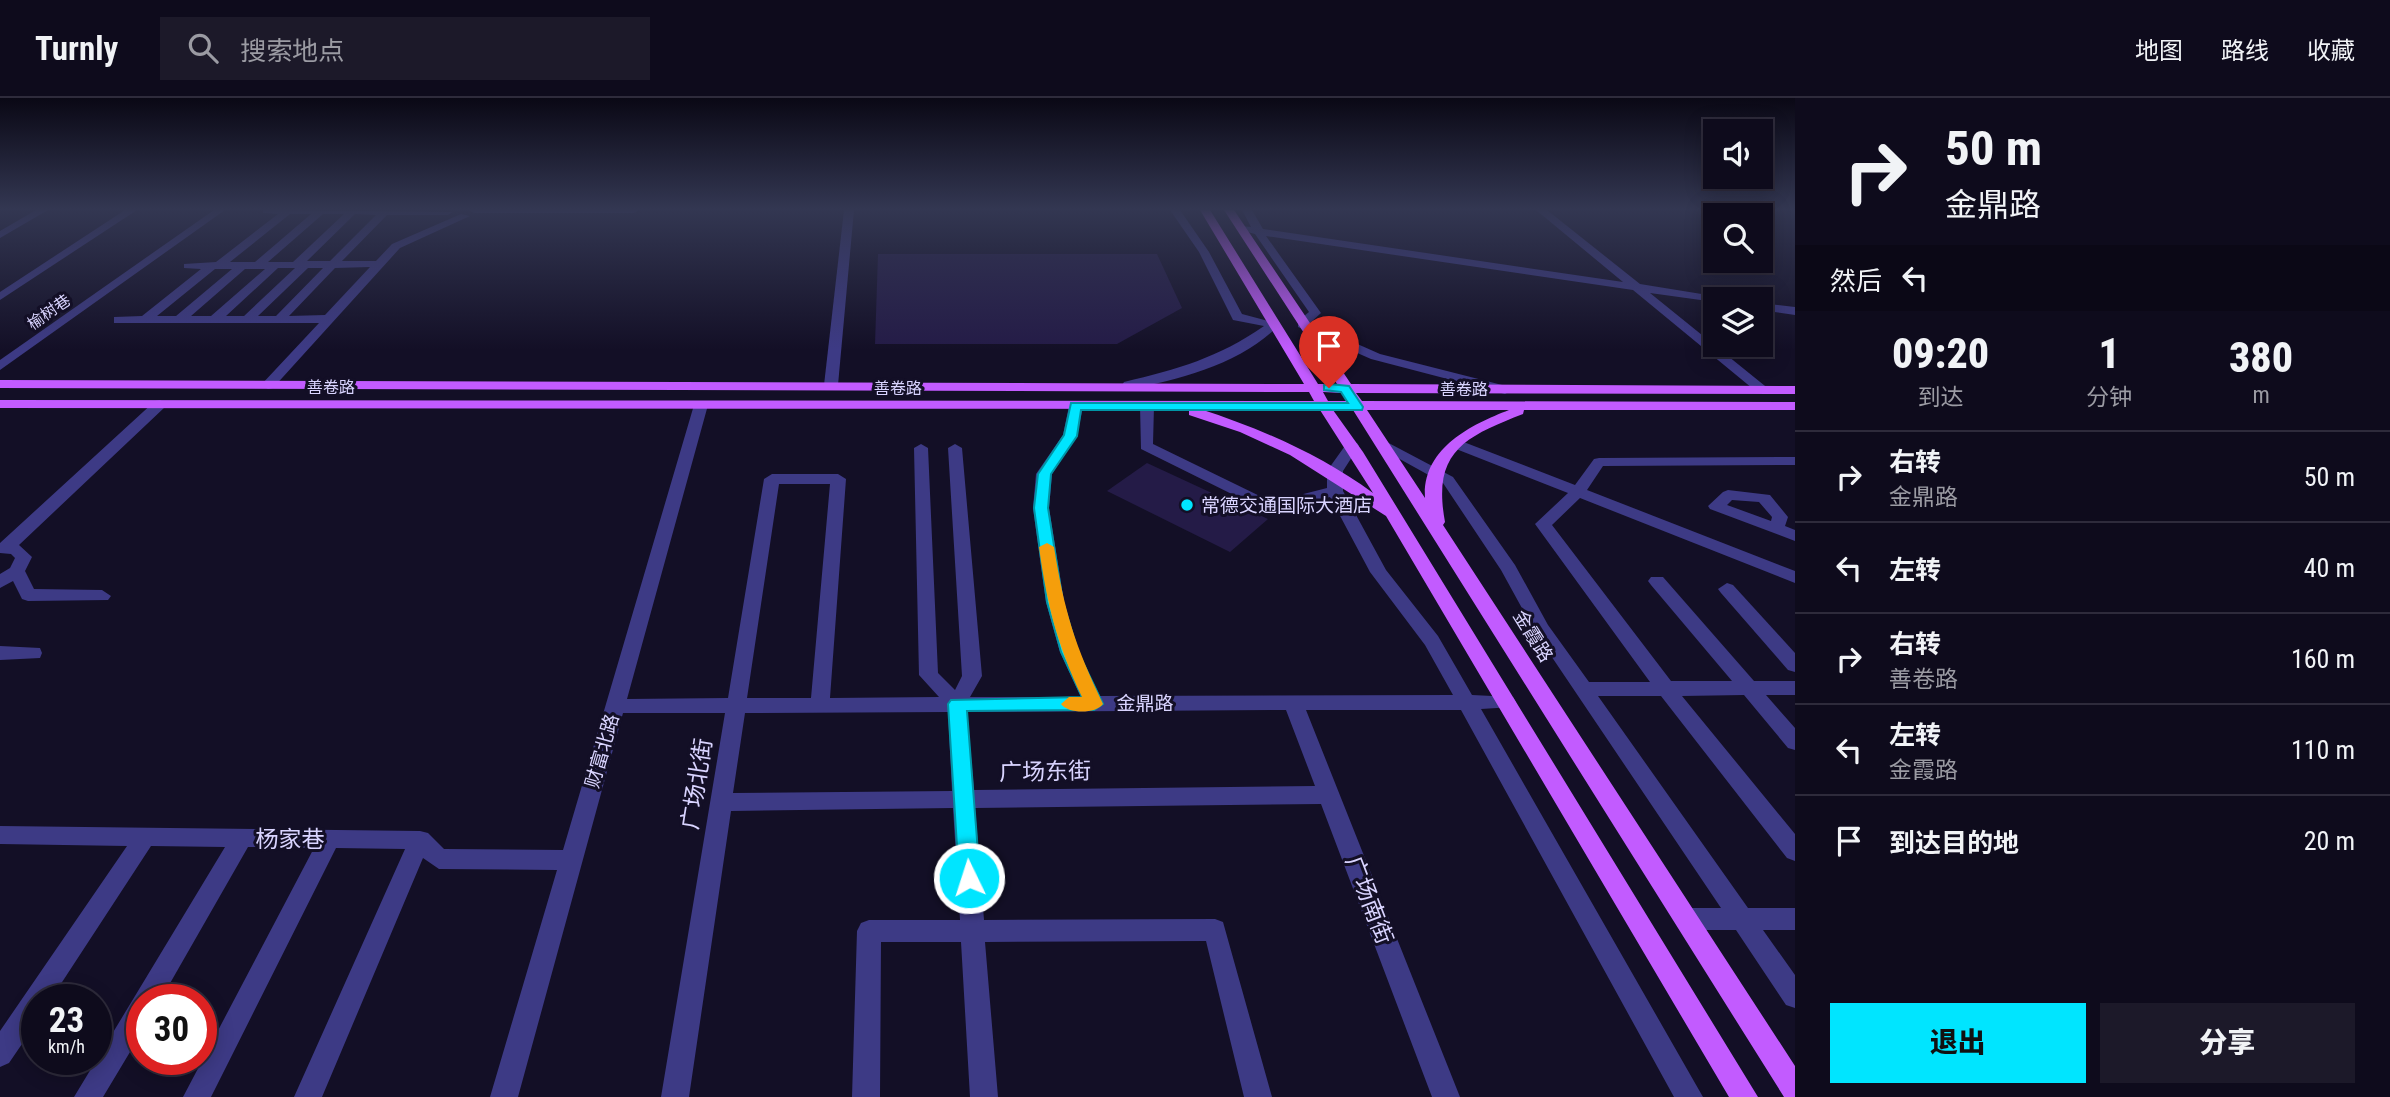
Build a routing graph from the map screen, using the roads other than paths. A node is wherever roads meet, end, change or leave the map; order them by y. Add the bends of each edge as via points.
1 (61, 257) edge
2 (154, 257) edge
3 (228, 257) edge
4 (268, 257) edge
5 (309, 257) edge
6 (341, 257) edge
7 (386, 257) edge
8 (844, 257) edge
9 (1206, 257) edge
10 (1233, 257) edge
11 (1259, 257) edge
12 (1275, 257) edge
13 (1426, 257) edge
14 (1598, 257) edge
15 (334, 264) junction
16 (379, 264) junction
17 (188, 265) dead end
18 (217, 265) junction
19 (243, 265) junction
20 (258, 265) junction
21 (275, 265) junction
22 (301, 265) junction
23 (1637, 288) junction
24 (0, 297) edge
25 (1703, 297) edge
26 (1773, 308) edge
27 (1795, 311) edge
28 (328, 319) junction
29 (118, 320) dead end
30 (145, 320) junction
31 (179, 320) junction
32 (214, 320) junction
33 (247, 320) junction
34 (279, 320) junction
35 (1273, 324) junction
36 (1302, 324) junction
37 (0, 366) edge
38 (0, 384) edge
39 (268, 385) junction
40 (831, 385) junction
41 (1129, 386) junction
42 (1313, 387) junction
43 (1345, 388) junction
44 (1505, 390) junction
45 (1763, 390) junction
46 (1795, 390) edge
47 (0, 404) edge
48 (160, 404) junction
49 (701, 405) junction
50 (1076, 406) junction
51 (1147, 406) junction
52 (1171, 406) junction
53 (1324, 406) junction
54 (1357, 407) junction
55 (1527, 407) junction
56 (1795, 407) edge
57 (1383, 444) junction
58 (1456, 444) junction
59 (1352, 446) junction
60 (921, 448) dead end
61 (955, 448) dead end
62 (1792, 464) edge
63 (1436, 472) junction
64 (1335, 481) junction
65 (1577, 493) junction
66 (1397, 520) junction
67 (1438, 528) junction
68 (1776, 529) dead end
69 (1795, 536) edge
70 (3, 548) edge
71 (17, 571) junction
72 (1795, 576) edge
73 (1657, 581) dead end
74 (0, 582) edge
75 (1727, 589) dead end
76 (102, 596) dead end
77 (0, 653) edge
78 (33, 653) dead end
79 (1795, 665) edge
80 (1749, 688) junction
81 (1795, 688) edge
82 (1584, 689) junction
83 (1667, 689) junction
84 (1466, 702) junction
85 (1506, 702) junction
86 (1293, 703) junction
87 (957, 704) junction
88 (1094, 704) junction
89 (736, 705) junction
90 (820, 705) junction
91 (615, 706) junction
92 (1795, 742) edge
93 (1328, 795) junction
94 (964, 800) junction
95 (721, 802) junction
96 (1, 836) edge
97 (145, 837) junction
98 (242, 838) junction
99 (330, 839) junction
100 (420, 840) junction
101 (1795, 851) edge
102 (571, 860) junction
103 (1686, 919) junction
104 (1743, 919) junction
105 (1795, 919) edge
106 (973, 931) junction
107 (47, 984) edge
108 (156, 984) edge
109 (1795, 996) edge
110 (21, 1023) edge
111 (126, 1034) edge
112 (0, 1054) edge
113 (1795, 1090) edge
114 (88, 1097) edge
115 (197, 1097) edge
116 (308, 1097) edge
117 (504, 1097) edge
118 (675, 1097) edge
119 (866, 1097) edge
120 (984, 1097) edge
121 (1258, 1097) edge
122 (1446, 1097) edge
123 (1689, 1097) edge
124 (1744, 1097) edge

1 - 24 street
2 - 37 street, 榆树巷
3 - 18 street
4 - 20 street
5 - 22 street
6 - 15 street
7 - 16 street
8 - 40 street
9 - 35 street via 1237,317
10 - 35 main road
11 - 36 main road, 金霞路
12 - 36 street via 1315,313
13 - 23 street
14 - 23 street
15 - 16 street
15 - 22 street
15 - 34 street
16 - 28 street
17 - 18 street
18 - 19 street
18 - 30 street
19 - 20 street
19 - 31 street
20 - 21 street
21 - 22 street
21 - 32 street
22 - 33 street
23 - 25 street
23 - 45 street
26 - 27 street
28 - 34 street
28 - 39 street
29 - 30 street
30 - 31 street
31 - 32 street
32 - 33 street
33 - 34 street
35 - 41 street via 1246,345 1198,369
35 - 42 main road
36 - 43 main road, 金霞路
36 - 44 street via 1364,354
38 - 39 main road, 善卷路
39 - 40 main road, 善卷路
40 - 41 main road, 善卷路
41 - 42 main road, 善卷路
42 - 43 main road, 善卷路
42 - 53 main road
43 - 44 main road, 善卷路
43 - 54 main road, 金霞路
44 - 45 main road, 善卷路
45 - 46 main road, 善卷路
47 - 48 main road, 善卷路
48 - 49 main road, 善卷路
48 - 70 street
49 - 50 main road, 善卷路
49 - 91 street, 财富北路
50 - 51 main road, 善卷路
50 - 88 street via 1070,436 1044,474 1041,508 1055,602 1069,652
51 - 52 main road, 善卷路
51 - 64 street via 1146,446 1270,507
52 - 53 main road, 善卷路
52 - 64 main road via 1219,419
53 - 54 main road, 善卷路
53 - 59 main road
54 - 55 main road, 善卷路
54 - 57 main road, 金霞路
55 - 56 main road, 善卷路
55 - 58 main road via 1477,427
57 - 63 street
57 - 67 main road, 金霞路
58 - 63 main road via 1441,456
58 - 65 street
59 - 64 street
59 - 66 main road
60 - 87 street via 929,675
61 - 87 street via 972,677
62 - 65 street via 1599,461
63 - 67 main road via 1432,485
63 - 82 street via 1448,480 1509,569 1541,628
64 - 66 main road
64 - 84 street via 1379,572 1432,641
65 - 72 street
65 - 83 street via 1543,524
66 - 85 main road
67 - 103 main road, 金霞路
68 - 69 street
70 - 71 street via 22,552
71 - 74 street
71 - 76 street via 28,595
73 - 80 street
75 - 79 street
77 - 78 street
80 - 81 street
80 - 83 street
80 - 92 street
82 - 83 street
82 - 104 street
83 - 101 street
84 - 85 street, 金鼎路
84 - 86 street, 金鼎路
84 - 123 street
85 - 124 main road
86 - 88 street, 金鼎路
86 - 93 street, 广场南街
87 - 88 street, 金鼎路
87 - 90 street, 金鼎路
87 - 94 street
89 - 90 street, 金鼎路
89 - 90 street, 广场北街 via 772,479 838,479
89 - 91 street, 金鼎路
89 - 95 street, 广场北街
91 - 102 street, 财富北路
93 - 94 street, 广场东街
93 - 122 street, 广场南街
94 - 95 street, 广场东街
94 - 106 street
95 - 118 street, 广场北街
96 - 97 street, 杨家巷
97 - 98 street, 杨家巷
97 - 107 street
98 - 99 street, 杨家巷
98 - 108 street
99 - 100 street, 杨家巷
99 - 115 street
100 - 102 street via 439,859
100 - 116 street
102 - 117 street, 财富北路
103 - 104 street
103 - 113 main road, 金霞路
104 - 105 street
104 - 109 street
106 - 119 street via 869,932
106 - 120 street
106 - 121 street via 1215,930
110 - 112 street
111 - 114 street

